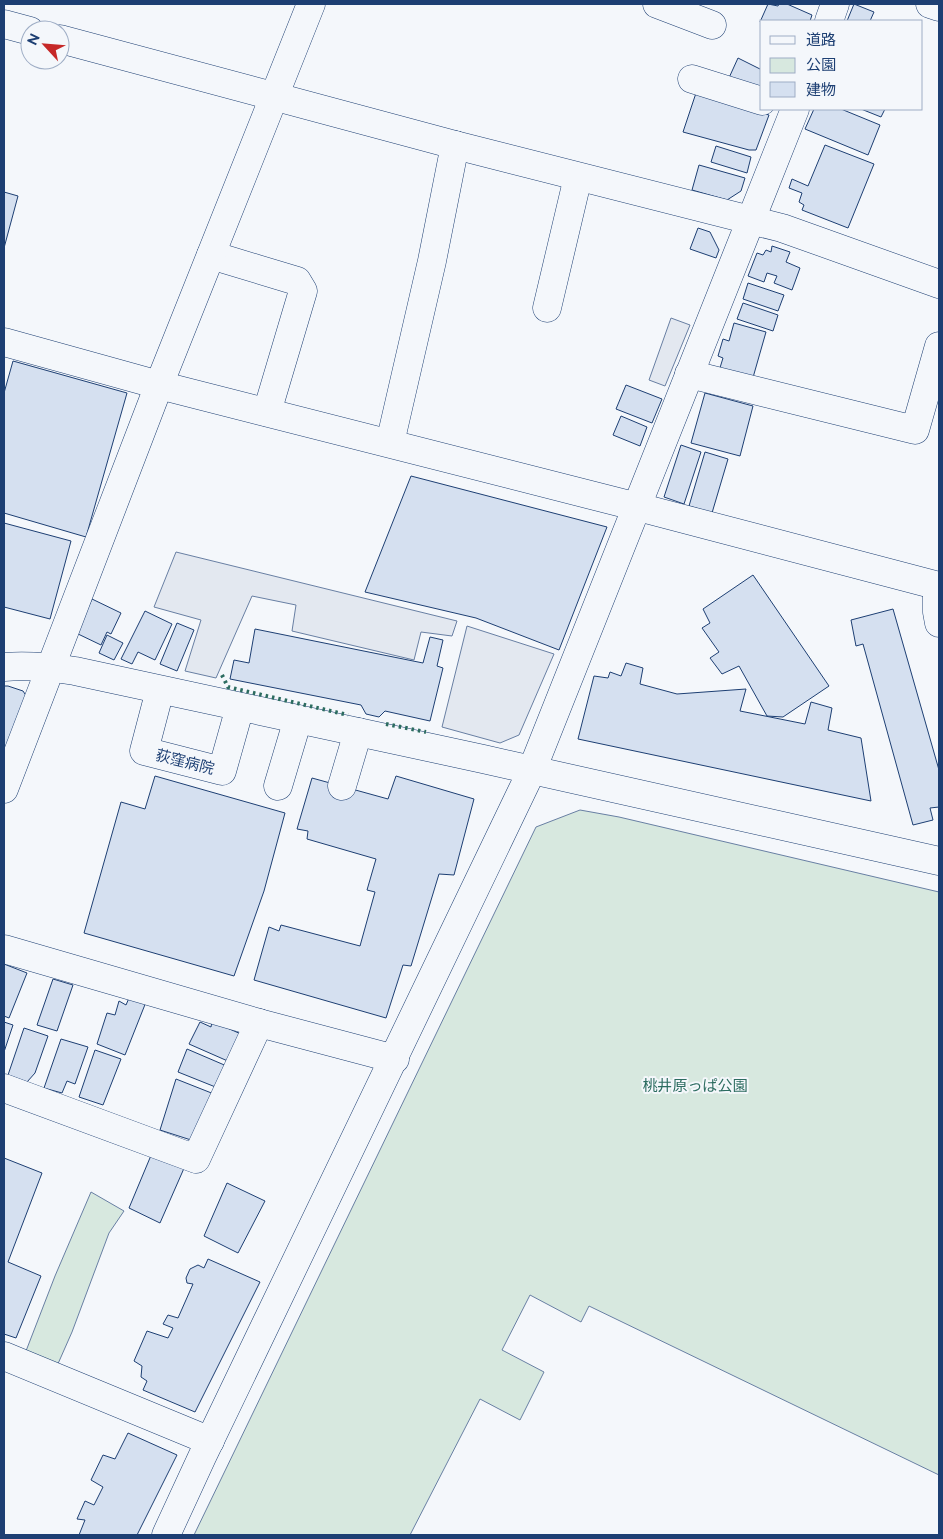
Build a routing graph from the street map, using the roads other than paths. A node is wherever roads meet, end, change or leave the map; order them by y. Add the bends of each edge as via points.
1 (311, 4) edge
2 (657, 4) edge
3 (835, 4) edge
4 (930, 4) edge
5 (939, 8) edge
6 (829, 20) edge
7 (4, 24) edge
8 (712, 25) dead end
9 (20, 28) edge
10 (70, 42) edge
11 (692, 79) dead end
12 (273, 97) junction
13 (760, 100) edge
14 (791, 110) edge
15 (455, 145) junction
16 (578, 177) junction
17 (751, 220) junction
18 (211, 255) junction
19 (939, 284) edge
20 (546, 308) dead end
21 (4, 342) edge
22 (939, 346) edge
23 (690, 374) junction
24 (159, 385) junction
25 (268, 412) junction
26 (390, 443) junction
27 (638, 507) junction
28 (938, 586) edge
29 (939, 622) edge
30 (22, 664) edge
31 (160, 690) junction
32 (240, 707) junction
33 (298, 719) junction
34 (358, 732) junction
35 (532, 770) junction
36 (278, 786) dead end
37 (342, 786) dead end
38 (4, 789) edge
39 (939, 861) edge
40 (4, 950) edge
41 (260, 1023) junction
42 (394, 1059) junction
43 (4, 1088) edge
44 (4, 1356) edge
45 (210, 1441) junction
46 (166, 1535) edge

1 - 12 street
2 - 8 street
3 - 6 street
4 - 5 street
7 - 9 street
10 - 12 street
11 - 13 street
12 - 15 street
12 - 18 street
14 - 17 street
15 - 16 street
15 - 26 street
16 - 17 street
16 - 20 street
17 - 19 street
17 - 23 street
18 - 24 street
18 - 25 street via 297,281 303,291
21 - 24 street
22 - 23 street via 915,430
23 - 27 street
24 - 25 street
24 - 30 street
25 - 26 street
26 - 27 street
27 - 28 street
27 - 35 street
28 - 29 street
30 - 31 street
30 - 38 street
31 - 32 street
31 - 32 street, 荻窪病院 via 144,751 222,772
32 - 33 street
33 - 34 street
33 - 36 street
34 - 35 street
34 - 37 street
35 - 39 street
35 - 42 street
40 - 41 street
41 - 42 street
41 - 43 street via 196,1159
42 - 45 street
44 - 45 street
45 - 46 street

